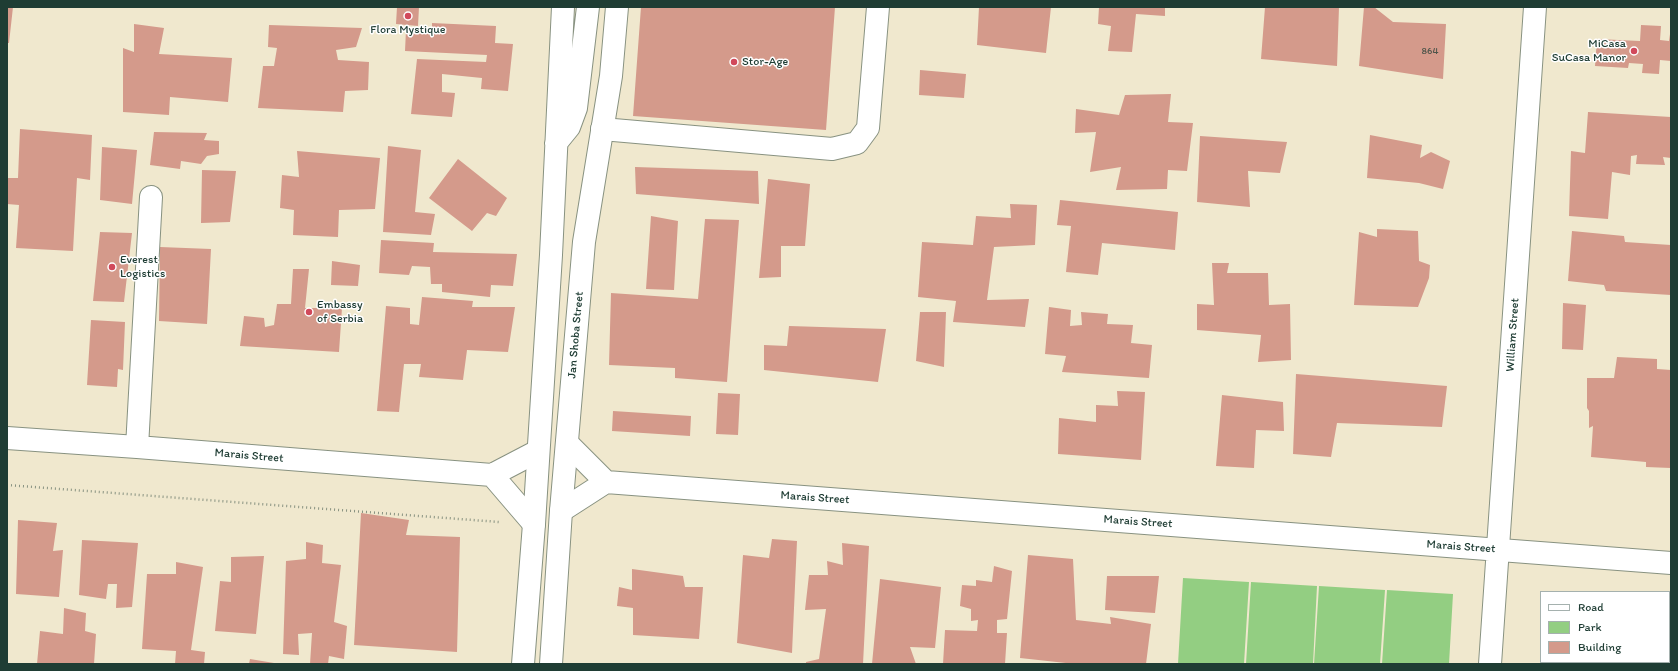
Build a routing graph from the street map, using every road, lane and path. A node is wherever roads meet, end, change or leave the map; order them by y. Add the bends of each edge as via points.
1 (563, 7) edge
2 (588, 7) edge
3 (617, 7) edge
4 (878, 7) edge
5 (1535, 7) edge
6 (602, 129) junction
7 (556, 144) junction
8 (151, 197) dead end
9 (7, 438) edge
10 (567, 443) junction
11 (137, 447) junction
12 (538, 451) junction
13 (492, 475) junction
14 (606, 482) junction
15 (7, 485) edge
16 (561, 511) junction
17 (503, 522) dead end
18 (534, 524) junction
19 (1498, 550) junction
20 (1671, 563) edge
21 (524, 664) edge
22 (550, 664) edge
23 (1490, 664) edge

1 - 7 street
2 - 7 street via 576,108 569,127
3 - 6 street, Jan Shoba Street via 611,76
4 - 6 street via 868,128 857,143 832,148
5 - 19 street, William Street
6 - 10 street, Jan Shoba Street via 584,242
7 - 12 street
8 - 11 street
9 - 11 street, Marais Street
10 - 14 street
10 - 16 street, Jan Shoba Street
11 - 13 street, Marais Street
12 - 13 street
12 - 18 street
13 - 18 street
14 - 16 street
14 - 19 street, Marais Street
15 - 17 path
16 - 22 street, Jan Shoba Street
18 - 21 street
19 - 20 street, Marais Street
19 - 23 street, William Street

